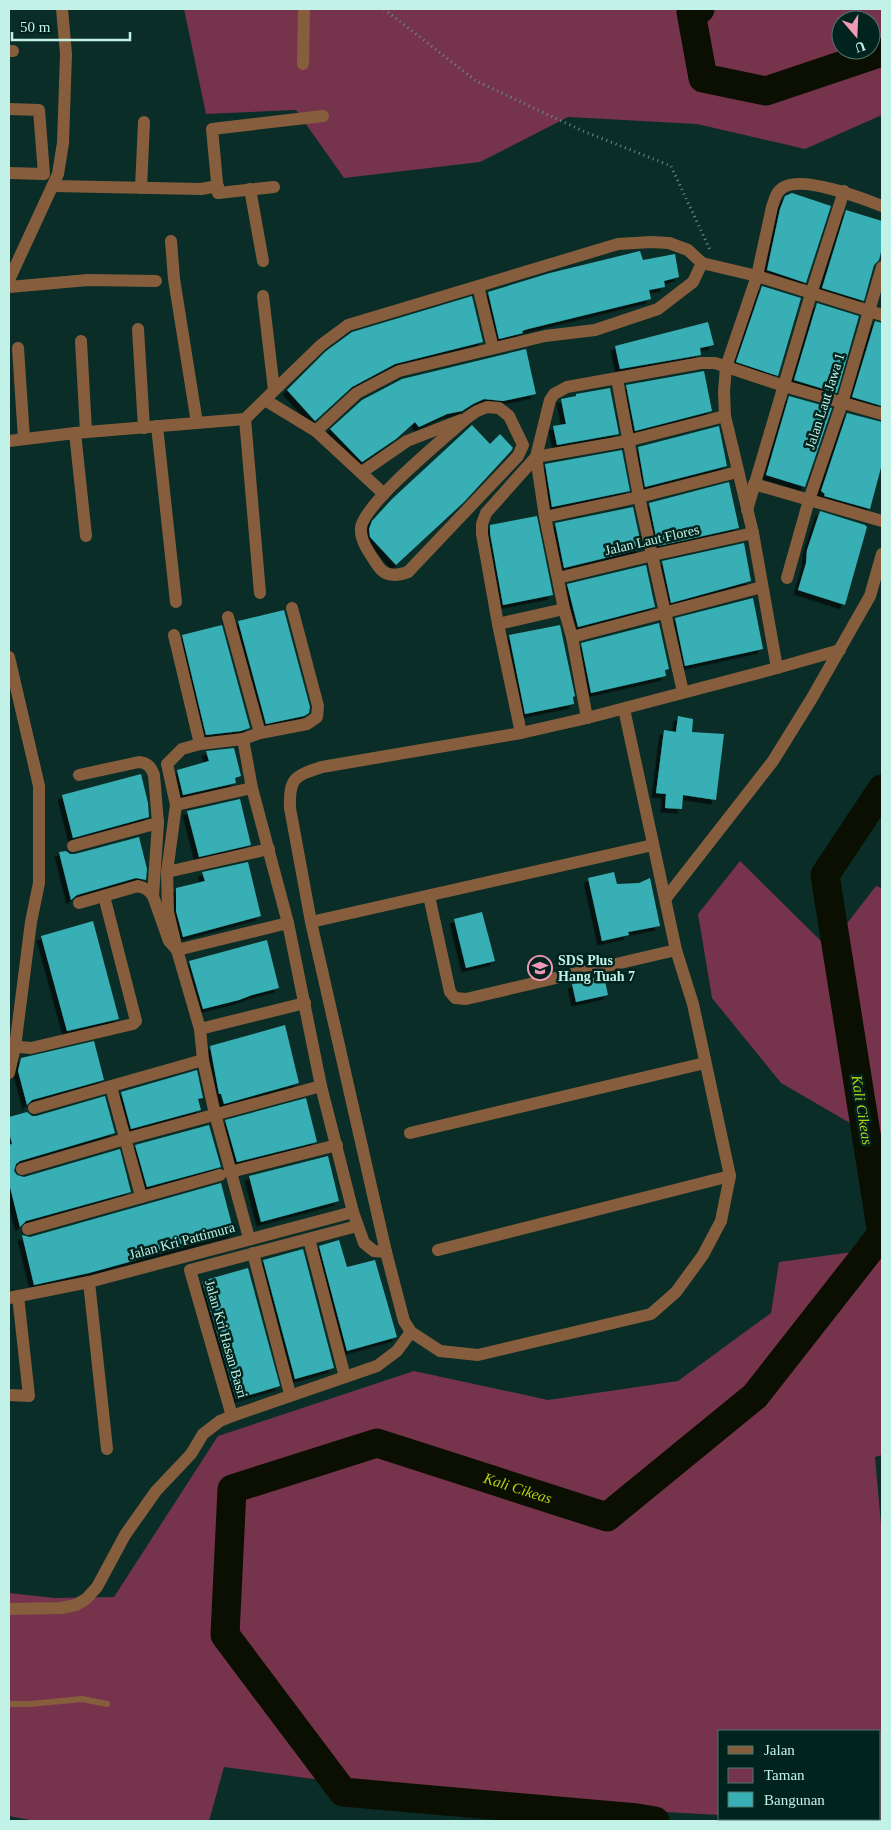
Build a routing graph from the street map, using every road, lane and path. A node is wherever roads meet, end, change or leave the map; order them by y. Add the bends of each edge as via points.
1 (62, 9) edge
2 (304, 9) edge
3 (384, 9) edge
4 (303, 64) dead end
5 (9, 109) edge
6 (323, 116) dead end
7 (144, 122) dead end
8 (9, 173) edge
9 (53, 186) junction
10 (218, 186) junction
11 (274, 187) dead end
12 (141, 188) junction
13 (250, 190) junction
14 (844, 192) junction
15 (882, 206) edge
16 (171, 241) dead end
17 (263, 261) dead end
18 (702, 263) junction
19 (717, 266) junction
20 (882, 267) edge
21 (758, 276) junction
22 (9, 280) edge
23 (156, 281) dead end
24 (9, 286) edge
25 (478, 286) junction
26 (811, 294) junction
27 (263, 296) dead end
28 (869, 311) junction
29 (882, 315) edge
30 (138, 329) dead end
31 (81, 341) dead end
32 (18, 348) dead end
33 (493, 348) junction
34 (726, 366) junction
35 (617, 379) junction
36 (784, 386) junction
37 (274, 390) junction
38 (266, 400) junction
39 (842, 403) junction
40 (882, 414) edge
41 (725, 416) junction
42 (468, 417) junction
43 (245, 419) junction
44 (197, 423) junction
45 (157, 426) junction
46 (144, 428) junction
47 (316, 431) junction
48 (80, 433) junction
49 (24, 439) junction
50 (9, 441) edge
51 (628, 441) junction
52 (536, 457) junction
53 (362, 472) junction
54 (737, 472) junction
55 (754, 484) junction
56 (384, 494) junction
57 (639, 497) junction
58 (808, 500) junction
59 (746, 512) junction
60 (545, 517) junction
61 (882, 521) edge
62 (753, 533) junction
63 (86, 536) dead end
64 (882, 554) edge
65 (653, 555) junction
66 (558, 578) junction
67 (786, 578) dead end
68 (762, 587) junction
69 (260, 593) dead end
70 (176, 602) dead end
71 (292, 608) dead end
72 (564, 609) junction
73 (666, 614) junction
74 (228, 617) dead end
75 (498, 624) junction
76 (174, 635) dead end
77 (572, 637) junction
78 (840, 650) junction
79 (9, 657) edge
80 (777, 668) junction
81 (683, 692) junction
82 (624, 709) junction
83 (587, 718) junction
84 (260, 733) junction
85 (521, 733) junction
86 (243, 739) junction
87 (200, 744) junction
88 (79, 775) dead end
89 (252, 788) junction
90 (176, 805) junction
91 (158, 823) junction
92 (653, 845) junction
93 (73, 846) dead end
94 (269, 849) junction
95 (167, 872) junction
96 (104, 896) junction
97 (153, 896) junction
98 (428, 896) junction
99 (666, 898) junction
100 (79, 903) dead end
101 (310, 922) junction
102 (288, 923) junction
103 (177, 950) junction
104 (676, 950) junction
105 (305, 1003) junction
106 (200, 1029) junction
107 (12, 1046) edge
108 (203, 1060) junction
109 (705, 1063) junction
110 (9, 1073) edge
111 (110, 1086) junction
112 (321, 1086) junction
113 (34, 1108) dead end
114 (215, 1114) junction
115 (410, 1133) dead end
116 (125, 1138) junction
117 (337, 1145) junction
118 (22, 1169) dead end
119 (225, 1174) junction
120 (730, 1176) junction
121 (141, 1196) junction
122 (353, 1212) junction
123 (357, 1226) junction
124 (28, 1230) dead end
125 (249, 1238) junction
126 (309, 1239) junction
127 (438, 1250) dead end
128 (386, 1252) junction
129 (253, 1253) junction
130 (89, 1282) junction
131 (13, 1297) edge
132 (412, 1332) junction
133 (345, 1378) junction
134 (290, 1394) junction
135 (9, 1395) edge
136 (232, 1416) junction
137 (107, 1449) dead end
138 (9, 1609) edge
139 (9, 1704) edge
140 (107, 1704) dead end

1 - 9 street via 66,54 63,143
2 - 4 street
3 - 19 path via 476,81 583,131 671,166
5 - 8 street via 39,110 44,174
6 - 10 street via 212,129
7 - 12 street
9 - 12 street
9 - 22 street
10 - 12 street via 201,189
10 - 13 street via 218,193
11 - 13 street
13 - 17 street
14 - 15 street
14 - 21 street via 796,184 779,190
14 - 26 street
16 - 44 street
18 - 19 street
18 - 25 street via 688,250 669,244 618,244
18 - 33 street via 693,282 658,309 595,330 545,336
19 - 21 street
20 - 28 street, Jalan Laut Jawa 1
21 - 26 street
21 - 34 street
23 - 24 street via 88,280
25 - 33 street
25 - 37 street via 348,325 321,345
26 - 28 street
26 - 36 street
27 - 37 street
28 - 29 street
28 - 39 street, Jalan Laut Jawa 1
30 - 46 street
31 - 48 street
32 - 49 street
33 - 47 street via 399,371 357,393
34 - 35 street via 715,362 701,363
34 - 36 street
34 - 41 street
35 - 51 street
35 - 52 street via 567,387 554,394
36 - 39 street
36 - 55 street
37 - 38 street
38 - 43 street
38 - 47 street
39 - 40 street
39 - 58 street, Jalan Laut Jawa 1
41 - 51 street
41 - 54 street
42 - 53 street via 407,441
42 - 56 street
42 - 56 street via 487,407 499,408 509,416 521,439 522,450 408,572 399,575 387,574 380,569 360,530 362,520
43 - 44 street
43 - 69 street
44 - 45 street
45 - 46 street
45 - 70 street
46 - 48 street
47 - 53 street
48 - 49 street
48 - 63 street
49 - 50 street
51 - 52 street
51 - 57 street
52 - 60 street
52 - 75 street via 486,513 482,524
53 - 56 street
54 - 57 street
54 - 59 street
55 - 58 street
55 - 59 street
57 - 60 street
57 - 65 street
58 - 61 street
58 - 67 street, Jalan Laut Jawa 1
59 - 62 street
60 - 66 street
62 - 65 street, Jalan Laut Flores
62 - 68 street
64 - 78 street via 870,596
65 - 66 street, Jalan Laut Flores
65 - 73 street
66 - 72 street
68 - 73 street
68 - 80 street
71 - 84 street via 318,706 317,717 307,724
72 - 75 street
72 - 77 street
73 - 77 street
73 - 81 street
74 - 84 street
75 - 85 street
76 - 87 street
77 - 83 street
78 - 80 street
78 - 99 street via 773,761
79 - 107 street via 39,786 39,883
80 - 81 street
81 - 82 street
82 - 83 street
82 - 92 street
83 - 85 street
84 - 86 street
85 - 101 street via 322,767 294,779 289,790 290,808
86 - 87 street
86 - 89 street
87 - 90 street via 182,750 167,764
88 - 91 street via 145,763 154,775
89 - 90 street
89 - 94 street
90 - 95 street
91 - 93 street
91 - 97 street
92 - 98 street
92 - 99 street
94 - 95 street
94 - 102 street
95 - 103 street via 168,912
96 - 97 street via 138,886 149,890
96 - 100 street
96 - 107 street via 136,1020 133,1024 31,1048
97 - 103 street via 169,941
98 - 101 street
98 - 104 street via 450,992 455,998 466,999
99 - 104 street
101 - 128 street
102 - 103 street
102 - 105 street
103 - 106 street
104 - 109 street
105 - 106 street
105 - 112 street
106 - 108 street
107 - 110 street
108 - 111 street
108 - 114 street
109 - 115 street
109 - 120 street
111 - 113 street
111 - 116 street
112 - 114 street
112 - 117 street
114 - 116 street
114 - 119 street
116 - 118 street
116 - 121 street
117 - 119 street
117 - 122 street
119 - 121 street
119 - 125 street
120 - 127 street
120 - 132 street via 721,1221 703,1255 676,1292 651,1314 478,1355 440,1351
121 - 124 street
122 - 123 street
122 - 125 street, Jalan Kri Pattimura
123 - 126 street
123 - 128 street via 364,1243 374,1251
125 - 130 street, Jalan Kri Pattimura
126 - 129 street
126 - 133 street
128 - 132 street via 404,1321
129 - 134 street
129 - 136 street, Jalan Kri Hasan Basri via 190,1270
130 - 131 street, Jalan Kri Pattimura
130 - 137 street
131 - 135 street, Jalan Kri Pattimura via 29,1396
132 - 133 street via 397,1351 377,1366
133 - 134 street
134 - 136 street
136 - 138 street via 203,1434 191,1454 156,1491 124,1535 97,1588 86,1599 61,1608
139 - 140 lane via 82,1699

